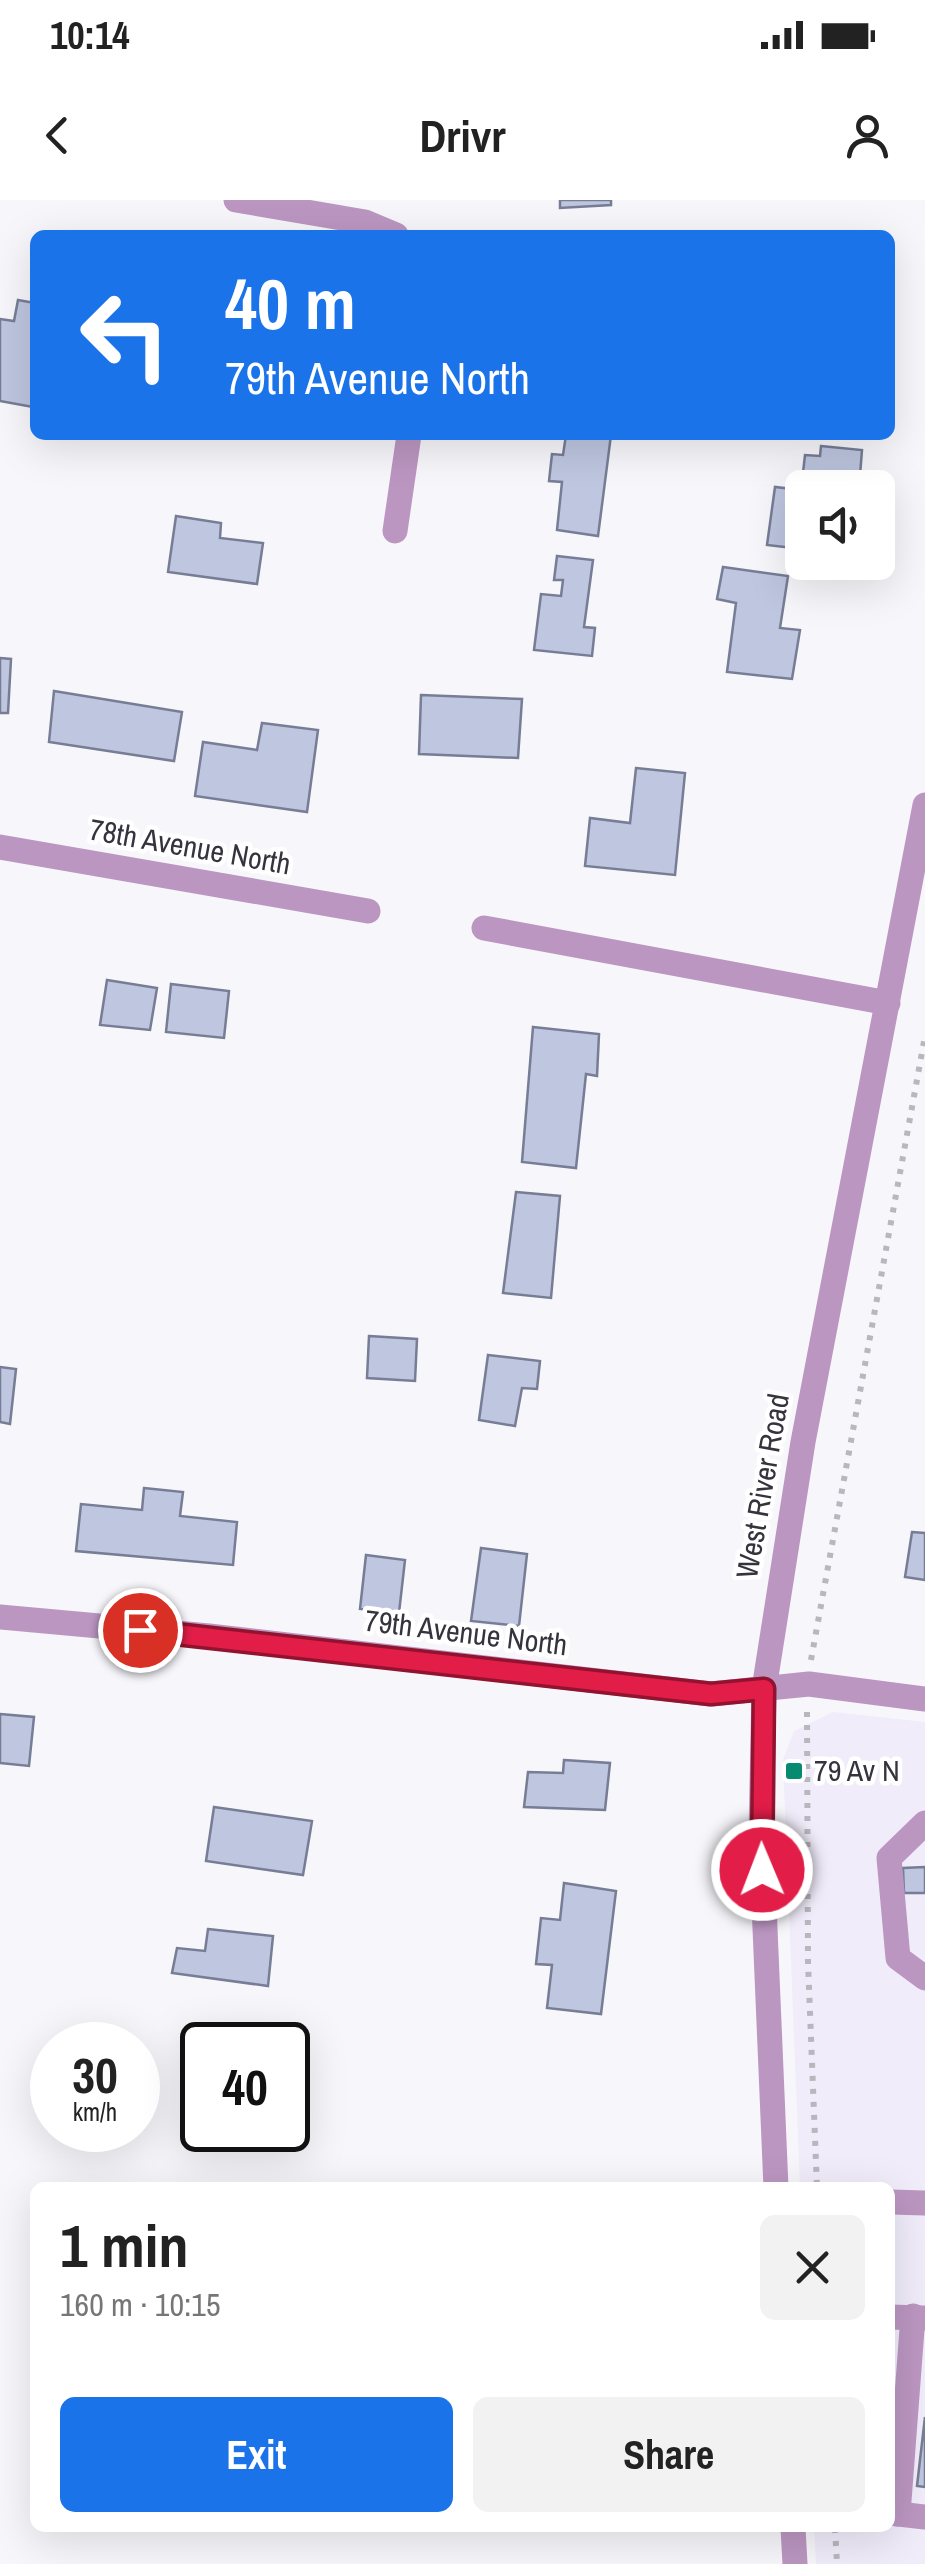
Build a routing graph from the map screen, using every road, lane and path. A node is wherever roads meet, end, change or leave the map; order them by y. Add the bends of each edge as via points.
1 (236, 200) edge
2 (384, 230) edge
3 (408, 440) edge
4 (395, 531) dead end
5 (925, 805) edge
6 (0, 847) edge
7 (368, 911) dead end
8 (484, 928) dead end
9 (888, 1002) junction
10 (925, 1036) edge
11 (0, 1617) edge
12 (812, 1645) dead end
13 (764, 1689) junction
14 (925, 1698) edge
15 (806, 1722) dead end
16 (924, 1823) edge
17 (925, 1978) edge
18 (776, 2182) edge
19 (818, 2182) edge
20 (895, 2202) edge
21 (925, 2203) edge
22 (909, 2317) edge
23 (895, 2501) edge
24 (895, 2514) edge
25 (925, 2517) edge
26 (793, 2532) edge
27 (835, 2532) edge
28 (795, 2564) edge
29 (837, 2564) edge

1 - 2 street
3 - 4 street
5 - 9 street, West River Road
6 - 7 street, 78th Avenue North
8 - 9 street
9 - 13 street, West River Road via 803,1442
10 - 12 path
11 - 13 street, 79th Avenue North via 711,1694
13 - 14 street, 79th Avenue North via 810,1684
13 - 18 street, West River Road via 761,1834
15 - 19 path
16 - 17 street via 889,1858 898,1958
20 - 21 street
22 - 23 street
24 - 25 street
26 - 28 street
27 - 29 path

